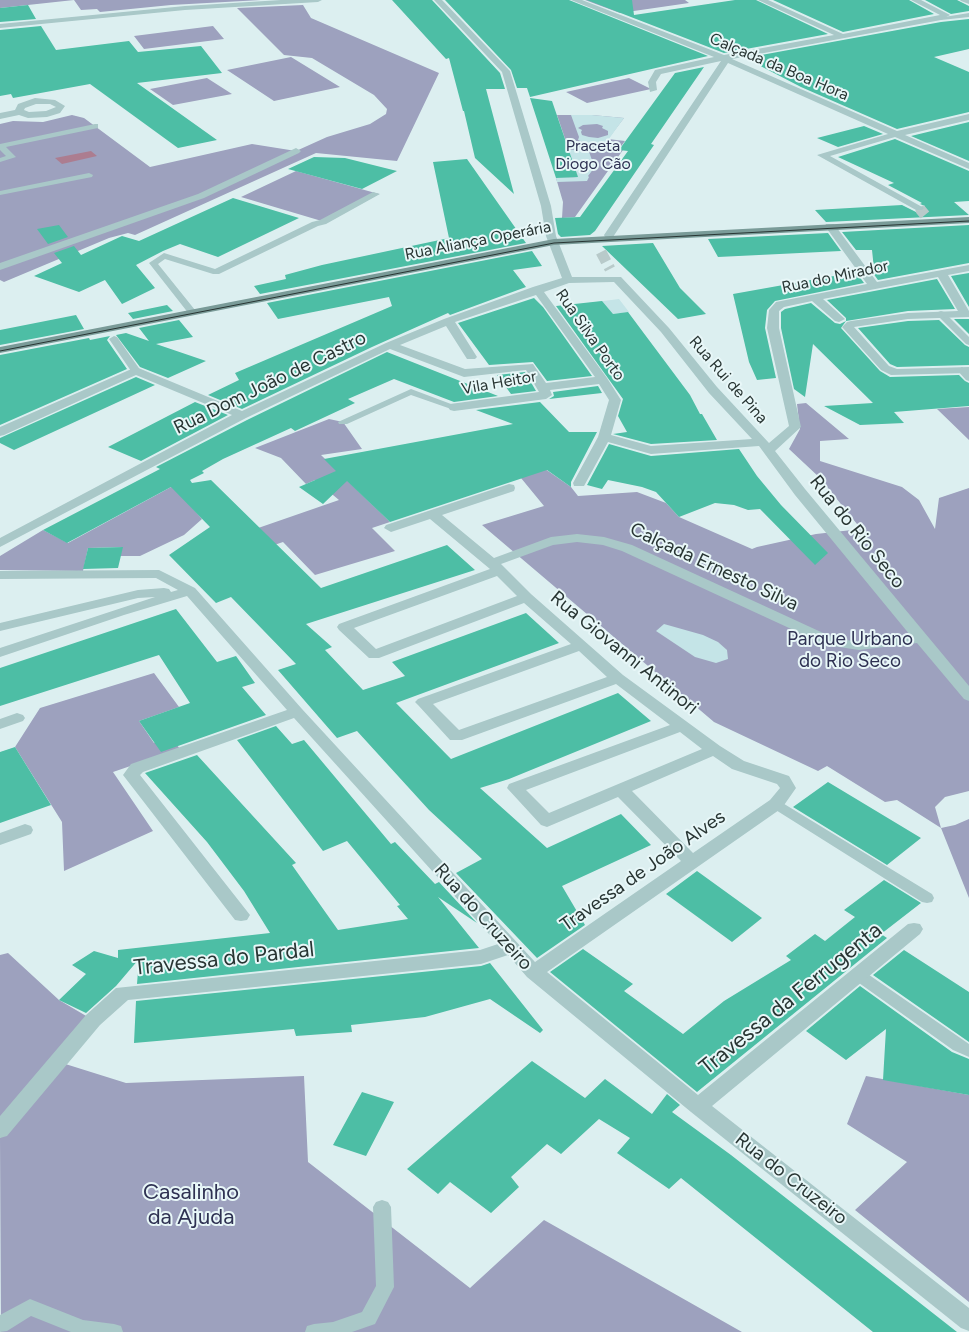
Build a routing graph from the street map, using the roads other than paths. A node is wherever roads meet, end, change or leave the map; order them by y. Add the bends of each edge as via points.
1 (318, 0) edge
2 (438, 0) edge
3 (575, 0) edge
4 (762, 0) edge
5 (915, 0) edge
6 (963, 0) edge
7 (969, 2) edge
8 (969, 15) edge
9 (943, 16) junction
10 (0, 26) edge
11 (842, 36) junction
12 (724, 59) junction
13 (653, 90) dead end
14 (20, 112) dead end
15 (0, 116) edge
16 (969, 117) edge
17 (95, 126) dead end
18 (896, 134) junction
19 (0, 146) edge
20 (296, 151) dead end
21 (0, 160) edge
22 (969, 166) edge
23 (89, 174) dead end
24 (0, 193) edge
25 (376, 194) dead end
26 (925, 215) junction
27 (969, 220) edge
28 (830, 226) junction
29 (610, 235) dead end
30 (554, 242) junction
31 (0, 267) edge
32 (969, 268) edge
33 (610, 269) tunnel mouth
34 (940, 273) junction
35 (568, 280) junction
36 (617, 280) junction
37 (873, 285) junction
38 (537, 289) junction
39 (814, 297) junction
40 (192, 312) junction
41 (941, 314) junction
42 (967, 314) edge
43 (448, 322) junction
44 (843, 323) junction
45 (114, 339) dead end
46 (968, 342) edge
47 (390, 345) junction
48 (0, 350) edge
49 (471, 357) dead end
50 (136, 371) junction
51 (967, 373) edge
52 (602, 380) junction
53 (543, 388) junction
54 (454, 407) joint
55 (242, 415) junction
56 (343, 422) dead end
57 (0, 432) edge
58 (604, 437) junction
59 (765, 446) junction
60 (579, 483) dead end
61 (509, 488) dead end
62 (433, 515) junction
63 (391, 528) dead end
64 (0, 543) edge
65 (495, 567) junction
66 (0, 575) edge
67 (190, 591) junction
68 (526, 597) junction
69 (0, 627) edge
70 (919, 638) junction
71 (582, 645) junction
72 (0, 653) edge
73 (618, 678) junction
74 (969, 696) edge
75 (296, 712) junction
76 (18, 718) dead end
77 (0, 724) edge
78 (681, 726) junction
79 (714, 750) junction
80 (621, 790) junction
81 (776, 804) junction
82 (25, 830) dead end
83 (0, 839) edge
84 (692, 862) junction
85 (927, 898) dead end
86 (241, 915) dead end
87 (914, 929) dead end
88 (511, 947) junction
89 (534, 972) junction
90 (857, 974) junction
91 (969, 1051) edge
92 (698, 1106) junction
93 (0, 1130) edge
94 (382, 1207) dead end
95 (969, 1321) edge
96 (0, 1325) edge
97 (114, 1332) edge
98 (314, 1332) edge

1 - 10 street via 102,14
2 - 30 street via 506,71
3 - 12 street, Calçada da Boa Hora
4 - 11 street
5 - 9 street
6 - 7 lane
8 - 9 lane
9 - 11 street
11 - 12 street
12 - 13 street via 658,72 652,82
12 - 18 street, Calçada da Boa Hora
12 - 29 street
14 - 15 street
16 - 18 street
17 - 19 lane
18 - 22 street, Calçada da Boa Hora
18 - 26 street via 822,155
19 - 21 lane via 12,157
20 - 31 street via 201,196
23 - 24 lane
25 - 40 lane via 216,272 164,256 153,263
26 - 27 street, Rua Aliança Operária
26 - 28 street, Rua Aliança Operária
28 - 30 street, Rua Aliança Operária
28 - 37 street
30 - 35 street
30 - 40 street, Rua Aliança Operária
32 - 34 street, Rua do Mirador
33 - 36 street, Rua Rui de Pina
34 - 37 street, Rua do Mirador
34 - 42 street
35 - 36 street, Rua Dom João de Castro
35 - 38 street, Rua Dom João de Castro
36 - 59 street, Rua Rui de Pina via 665,330 713,390
37 - 39 street, Rua do Mirador
38 - 43 street, Rua Dom João de Castro
38 - 52 street, Rua Silva Porto
39 - 44 street
39 - 59 street, Rua do Mirador via 780,304 774,310 773,328 795,427
40 - 48 street, Rua Aliança Operária
41 - 42 street
41 - 44 street
41 - 46 lane
43 - 47 street, Rua Dom João de Castro
43 - 49 street
44 - 51 street via 889,371 904,374
45 - 50 lane
47 - 53 street via 464,373 529,366
47 - 55 street, Rua Dom João de Castro
50 - 55 street
50 - 57 street
52 - 53 street, Vila Heitor
52 - 58 street, Rua Silva Porto via 615,400
53 - 54 street, Vila Heitor via 546,394
54 - 56 lane via 411,392
55 - 64 street, Rua Dom João de Castro
58 - 59 street via 651,450
58 - 60 street, Rua Silva Porto
59 - 70 street, Rua do Rio Seco
61 - 62 street
62 - 63 street
62 - 65 street, Rua Giovanni Antinori
65 - 68 street, Rua Giovanni Antinori
65 - 68 street, Calçada Ernesto Silva via 344,627 374,655
65 - 70 street, Calçada Ernesto Silva via 551,541 577,538 604,541 627,548 831,642 859,646
66 - 67 street, Rua do Cruzeiro via 159,574
67 - 69 street via 138,594
67 - 72 street
67 - 75 street, Rua do Cruzeiro
68 - 71 street, Rua Giovanni Antinori
70 - 74 street, Rua do Rio Seco
71 - 73 street, Rua Giovanni Antinori
71 - 73 street via 423,702 456,736
73 - 78 street, Rua Giovanni Antinori
75 - 86 street via 136,768 131,775
75 - 88 street, Rua do Cruzeiro
76 - 77 street
78 - 79 street, Rua Giovanni Antinori
78 - 80 street via 515,788 547,821
79 - 80 street
79 - 81 street, Rua Giovanni Antinori via 738,765 783,780 788,788
80 - 84 street
81 - 84 street, Travessa de João Alves
81 - 85 lane
82 - 83 street
84 - 89 street, Travessa de João Alves
87 - 90 street, Travessa da Ferrugenta
88 - 89 street, Rua do Cruzeiro
88 - 93 street, Travessa do Pardal via 481,957 123,993 93,1020
89 - 92 street, Rua do Cruzeiro
90 - 91 lane
90 - 92 street, Travessa da Ferrugenta
92 - 95 street, Rua do Cruzeiro
94 - 98 lane via 385,1288 368,1318 333,1330
96 - 97 lane via 30,1307 83,1328

